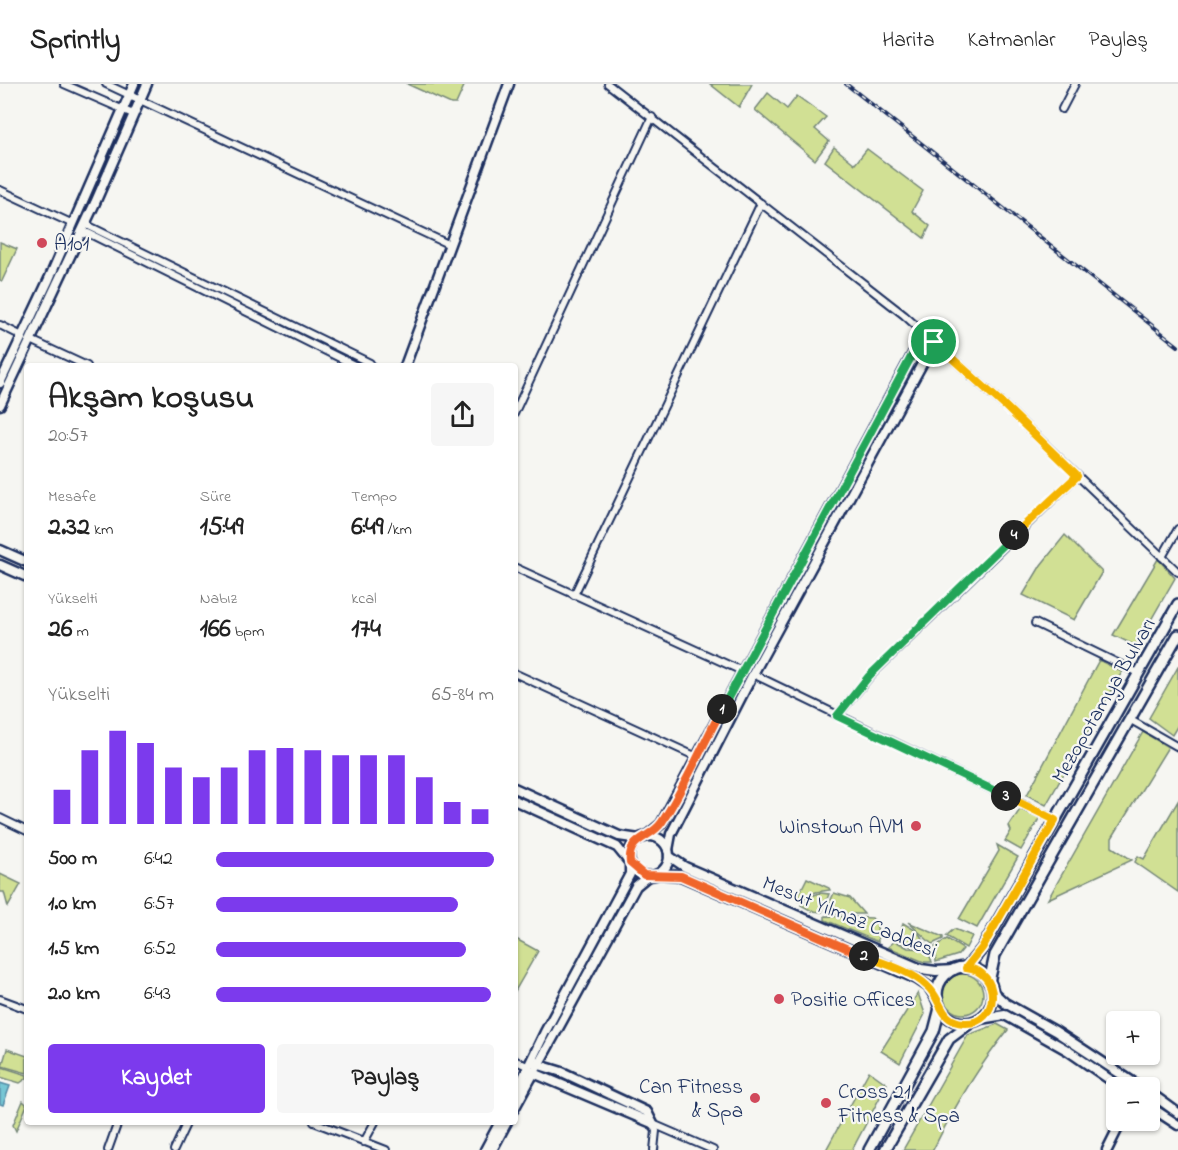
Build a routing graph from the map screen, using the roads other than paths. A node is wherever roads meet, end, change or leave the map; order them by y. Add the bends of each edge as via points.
1 (63, 84) edge
2 (106, 84) edge
3 (134, 84) edge
4 (147, 84) edge
5 (508, 84) edge
6 (608, 84) edge
7 (1074, 84) edge
8 (129, 95) junction
9 (140, 100) junction
10 (1062, 109) dead end
11 (123, 110) junction
12 (133, 114) junction
13 (652, 117) junction
14 (0, 190) edge
15 (760, 203) junction
16 (87, 219) junction
17 (73, 224) junction
18 (80, 235) junction
19 (450, 245) junction
20 (0, 325) edge
21 (924, 333) junction
22 (26, 338) junction
23 (934, 342) junction
24 (80, 363) edge
25 (350, 363) edge
26 (370, 363) edge
27 (406, 363) edge
28 (0, 383) edge
29 (0, 405) edge
30 (518, 405) edge
31 (1077, 476) junction
32 (1178, 529) edge
33 (0, 550) edge
34 (1162, 557) junction
35 (24, 561) edge
36 (0, 565) edge
37 (518, 569) edge
38 (1178, 572) edge
39 (24, 576) edge
40 (574, 595) junction
41 (1178, 604) edge
42 (1035, 623) dead end
43 (1178, 634) edge
44 (742, 671) junction
45 (1138, 673) junction
46 (753, 674) junction
47 (518, 675) edge
48 (837, 716) junction
49 (1129, 719) junction
50 (1178, 747) edge
51 (697, 757) junction
52 (518, 790) edge
53 (518, 802) edge
54 (0, 819) edge
55 (1055, 820) junction
56 (24, 830) edge
57 (642, 838) junction
58 (669, 853) junction
59 (630, 863) junction
60 (658, 874) junction
61 (648, 876) junction
62 (966, 968) junction
63 (954, 969) junction
64 (989, 982) junction
65 (993, 992) junction
66 (0, 999) edge
67 (938, 1004) junction
68 (24, 1008) edge
69 (976, 1021) junction
70 (518, 1062) edge
71 (532, 1067) junction
72 (1106, 1077) edge
73 (1125, 1077) edge
74 (518, 1090) edge
75 (518, 1100) edge
76 (1160, 1100) edge
77 (1160, 1113) edge
78 (1178, 1113) edge
79 (653, 1124) junction
80 (117, 1125) edge
81 (186, 1125) edge
82 (322, 1125) edge
83 (373, 1125) edge
84 (498, 1125) edge
85 (505, 1125) edge
86 (1178, 1125) edge
87 (1116, 1131) edge
88 (364, 1142) junction
89 (108, 1150) edge
90 (174, 1150) edge
91 (386, 1150) edge
92 (485, 1150) edge
93 (492, 1150) edge
94 (654, 1150) edge
95 (712, 1150) edge
96 (869, 1150) edge
97 (885, 1150) edge
98 (1107, 1150) edge

1 - 11 street
2 - 8 street
3 - 8 main road
4 - 9 main road
5 - 19 main road
6 - 13 street
7 - 10 street
8 - 9 street
8 - 11 main road
9 - 12 main road
9 - 19 street
11 - 12 street
11 - 17 main road
12 - 16 main road
13 - 15 street
13 - 30 street
14 - 17 street
15 - 21 street
15 - 40 street
16 - 18 main road
16 - 26 street via 89,226
17 - 22 main road
18 - 22 main road
18 - 25 street via 88,233
19 - 27 main road
20 - 22 street
21 - 23 street
21 - 44 main road
22 - 24 street
22 - 28 main road
22 - 29 main road
23 - 31 street
23 - 46 main road
31 - 34 street
31 - 48 street via 869,676
32 - 34 street
33 - 35 main road
34 - 38 street
36 - 39 main road
37 - 40 street
40 - 44 street
41 - 45 main road, Mezopotamya Bulvarı
42 - 45 street
43 - 49 main road, Mezopotamya Bulvarı
44 - 51 main road
45 - 55 main road, Mezopotamya Bulvarı
46 - 48 street
46 - 58 main road via 671,834
47 - 51 street
48 - 55 street
49 - 50 street
49 - 64 main road, Mezopotamya Bulvarı via 995,955
51 - 57 main road via 661,824
52 - 57 main road via 619,836
53 - 59 main road via 617,847
54 - 56 street
55 - 62 main road, Mezopotamya Bulvarı via 982,948
57 - 58 main road via 656,837
57 - 59 main road via 631,847
58 - 60 main road via 666,867
58 - 63 main road, Mesut Yılmaz Caddesi via 685,867 921,969
59 - 61 main road
59 - 71 main road via 626,885
60 - 61 main road
60 - 67 main road, Mesut Yılmaz Caddesi via 681,876 917,979 929,987
61 - 71 main road via 636,886
62 - 63 main road
62 - 64 main road via 980,972
63 - 67 main road via 940,982
64 - 65 main road
65 - 69 main road via 990,1008
65 - 73 main road
66 - 68 street
67 - 69 main road via 953,1021
67 - 96 main road via 934,1031
69 - 72 main road via 1005,1015
69 - 97 main road via 949,1039
70 - 71 street
71 - 74 main road
71 - 75 main road
71 - 79 main road
76 - 78 main road
77 - 86 main road
79 - 94 street
79 - 95 street
80 - 89 street
81 - 90 street
82 - 88 street
83 - 88 street
84 - 92 main road
85 - 93 main road
87 - 98 main road
88 - 91 street

